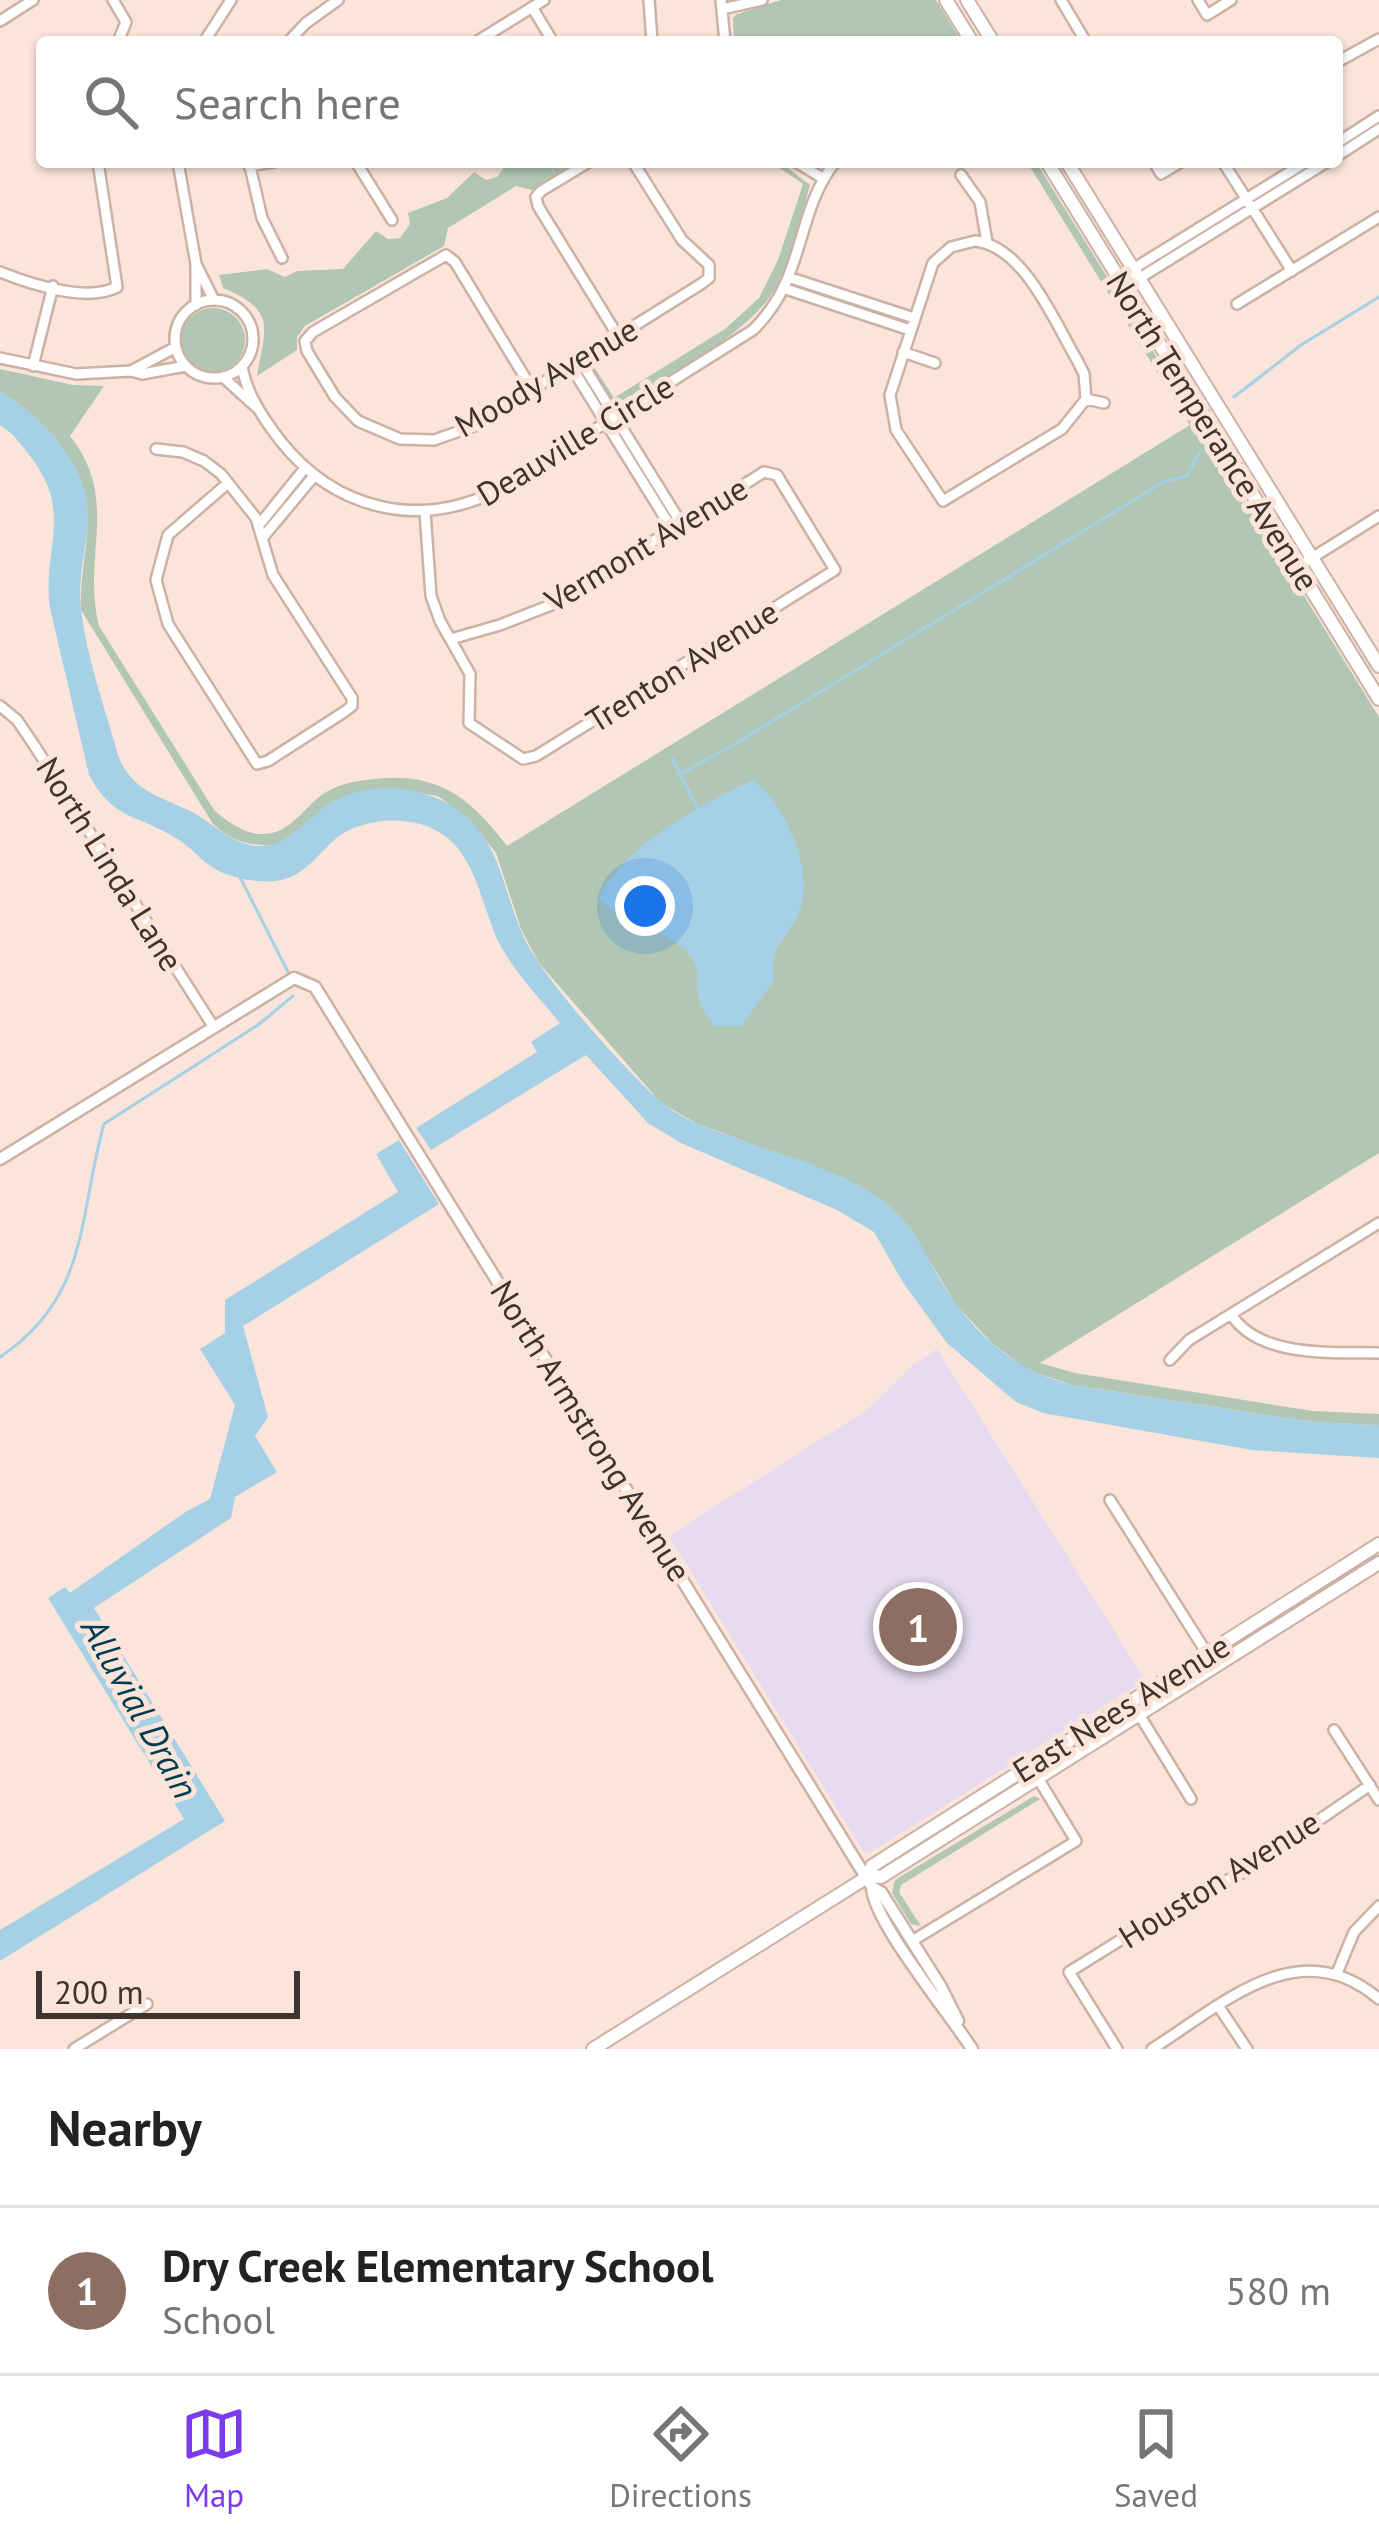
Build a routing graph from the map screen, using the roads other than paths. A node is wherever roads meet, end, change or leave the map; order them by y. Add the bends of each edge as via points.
1 (33, 0) edge
2 (112, 0) edge
3 (231, 0) edge
4 (338, 0) edge
5 (544, 0) edge
6 (649, 0) edge
7 (762, 0) edge
8 (946, 0) edge
9 (967, 0) edge
10 (1061, 0) edge
11 (1198, 0) edge
12 (1231, 0) edge
13 (721, 4) edge
14 (532, 8) junction
15 (0, 21) edge
16 (120, 36) edge
17 (208, 36) edge
18 (294, 36) edge
19 (486, 36) edge
20 (549, 36) edge
21 (652, 36) edge
22 (724, 36) edge
23 (968, 36) edge
24 (989, 36) edge
25 (1082, 36) edge
26 (1379, 39) edge
27 (1343, 59) edge
28 (1379, 116) edge
29 (1379, 129) edge
30 (1343, 138) edge
31 (1343, 152) edge
32 (99, 168) edge
33 (179, 168) edge
34 (250, 168) edge
35 (360, 168) edge
36 (580, 168) edge
37 (637, 168) edge
38 (806, 168) edge
39 (831, 168) edge
40 (1051, 168) edge
41 (1071, 168) edge
42 (1227, 168) edge
43 (1298, 168) edge
44 (1316, 168) edge
45 (961, 175) dead end
46 (824, 179) junction
47 (1249, 204) junction
48 (1379, 217) edge
49 (392, 220) dead end
50 (987, 242) junction
51 (282, 258) dead end
52 (196, 264) junction
53 (0, 272) edge
54 (1292, 272) junction
55 (1136, 274) junction
56 (1121, 281) junction
57 (788, 283) junction
58 (53, 286) junction
59 (214, 300) junction
60 (1237, 304) dead end
61 (195, 305) junction
62 (912, 324) junction
63 (618, 335) junction
64 (176, 347) junction
65 (903, 352) junction
66 (0, 358) edge
67 (575, 362) junction
68 (935, 363) dead end
69 (34, 366) junction
70 (186, 366) junction
71 (242, 366) junction
72 (131, 371) junction
73 (224, 376) junction
74 (532, 389) junction
75 (1086, 399) junction
76 (1104, 404) dead end
77 (256, 406) junction
78 (611, 420) junction
79 (156, 449) dead end
80 (310, 472) junction
81 (228, 483) junction
82 (425, 512) junction
83 (1379, 516) edge
84 (676, 526) junction
85 (262, 531) junction
86 (1313, 558) junction
87 (1298, 568) junction
88 (835, 570) joint
89 (451, 639) junction
90 (1379, 666) edge
91 (1379, 699) edge
92 (0, 706) edge
93 (213, 1026) junction
94 (0, 1160) edge
95 (1379, 1223) edge
96 (1231, 1314) junction
97 (1379, 1353) edge
98 (1170, 1360) dead end
99 (1110, 1500) dead end
100 (1379, 1544) edge
101 (1379, 1563) edge
102 (1208, 1654) junction
103 (1142, 1697) junction
104 (1139, 1716) junction
105 (1334, 1730) dead end
106 (1039, 1780) junction
107 (1370, 1785) junction
108 (1191, 1799) dead end
109 (1379, 1801) edge
110 (869, 1880) junction
111 (1379, 1906) edge
112 (912, 1941) junction
113 (1337, 1973) junction
114 (1379, 1999) edge
115 (147, 2004) dead end
116 (1220, 2007) junction
117 (970, 2045) edge
118 (74, 2049) edge
119 (593, 2049) edge
120 (1117, 2049) edge
121 (1152, 2049) edge
122 (1246, 2049) edge

1 - 15 street
2 - 16 street via 126,22
3 - 17 street
4 - 18 street
5 - 14 street
6 - 21 street
7 - 13 street
8 - 23 main road
9 - 24 main road
10 - 25 street
11 - 12 street via 1207,15
13 - 22 street
14 - 19 street
14 - 20 street
26 - 27 street
28 - 30 street
29 - 31 street
32 - 58 street via 118,287 98,293
33 - 52 street
34 - 51 street
35 - 49 street
36 - 63 street via 536,197 538,206
37 - 63 street, Moody Avenue via 711,271
38 - 46 street
39 - 46 street, Deauville Circle
40 - 56 main road, North Temperance Avenue
41 - 55 main road, North Temperance Avenue
42 - 47 street
43 - 47 street
44 - 47 street
45 - 50 street via 980,202
46 - 57 street, Deauville Circle
47 - 54 street
47 - 55 street
48 - 54 street
50 - 62 street via 962,242 940,255
50 - 75 street via 1018,264 1077,360
52 - 59 street
52 - 61 street
53 - 58 street
54 - 60 street
55 - 56 street
55 - 86 main road, North Temperance Avenue
56 - 87 main road, North Temperance Avenue
57 - 62 street
57 - 78 street, Deauville Circle via 753,330
58 - 69 street
59 - 61 street
59 - 71 street via 239,309 252,329
61 - 64 street via 179,323
62 - 65 street
63 - 67 street, Moody Avenue
64 - 70 street
64 - 72 street
65 - 68 street
65 - 75 street via 891,385 896,430 943,501 1062,429
66 - 69 street
67 - 74 street, Moody Avenue
67 - 78 street
69 - 72 street
70 - 72 street
70 - 73 street
71 - 73 street
71 - 77 street, Deauville Circle
73 - 77 street, Deauville Circle
74 - 74 street, Moody Avenue via 446,255 305,341 335,397 367,427 400,440 447,437
75 - 76 street
77 - 80 street, Deauville Circle
78 - 82 street, Deauville Circle via 484,497
78 - 84 street
79 - 81 street via 194,456
80 - 82 street, Deauville Circle via 356,501
80 - 85 street
81 - 85 street
81 - 85 street via 167,535 156,580 168,624 257,764 352,706 273,574
82 - 89 street via 431,596
83 - 86 street
84 - 88 street, Vermont Avenue via 772,471
84 - 89 street, Vermont Avenue via 551,604
86 - 87 street
86 - 90 main road, North Temperance Avenue
87 - 91 main road, North Temperance Avenue
88 - 89 street, Trenton Avenue via 527,759 472,729 472,686
92 - 93 street, North Linda Lane via 34,745
93 - 94 street
93 - 110 street, North Armstrong Avenue via 294,978 315,987
95 - 96 street
96 - 97 street via 1244,1334 1264,1343
96 - 98 street
99 - 102 street
100 - 102 main road, East Nees Avenue
101 - 104 main road, East Nees Avenue
102 - 103 main road, East Nees Avenue
102 - 104 main road via 1205,1666
103 - 106 main road via 1135,1711
103 - 110 main road, East Nees Avenue via 872,1866
104 - 106 main road, East Nees Avenue
104 - 108 street
105 - 107 street
106 - 110 main road, East Nees Avenue
106 - 112 street via 1076,1841
107 - 109 street
107 - 120 street, Houston Avenue via 1256,1864 1069,1972
110 - 112 street, North Armstrong Avenue
110 - 117 street, North Armstrong Avenue via 872,1898
110 - 119 main road, East Nees Avenue
111 - 113 street via 1354,1932
112 - 117 street, North Armstrong Avenue
113 - 114 street
113 - 116 street via 1275,1975
115 - 118 street
116 - 121 street
116 - 122 street

